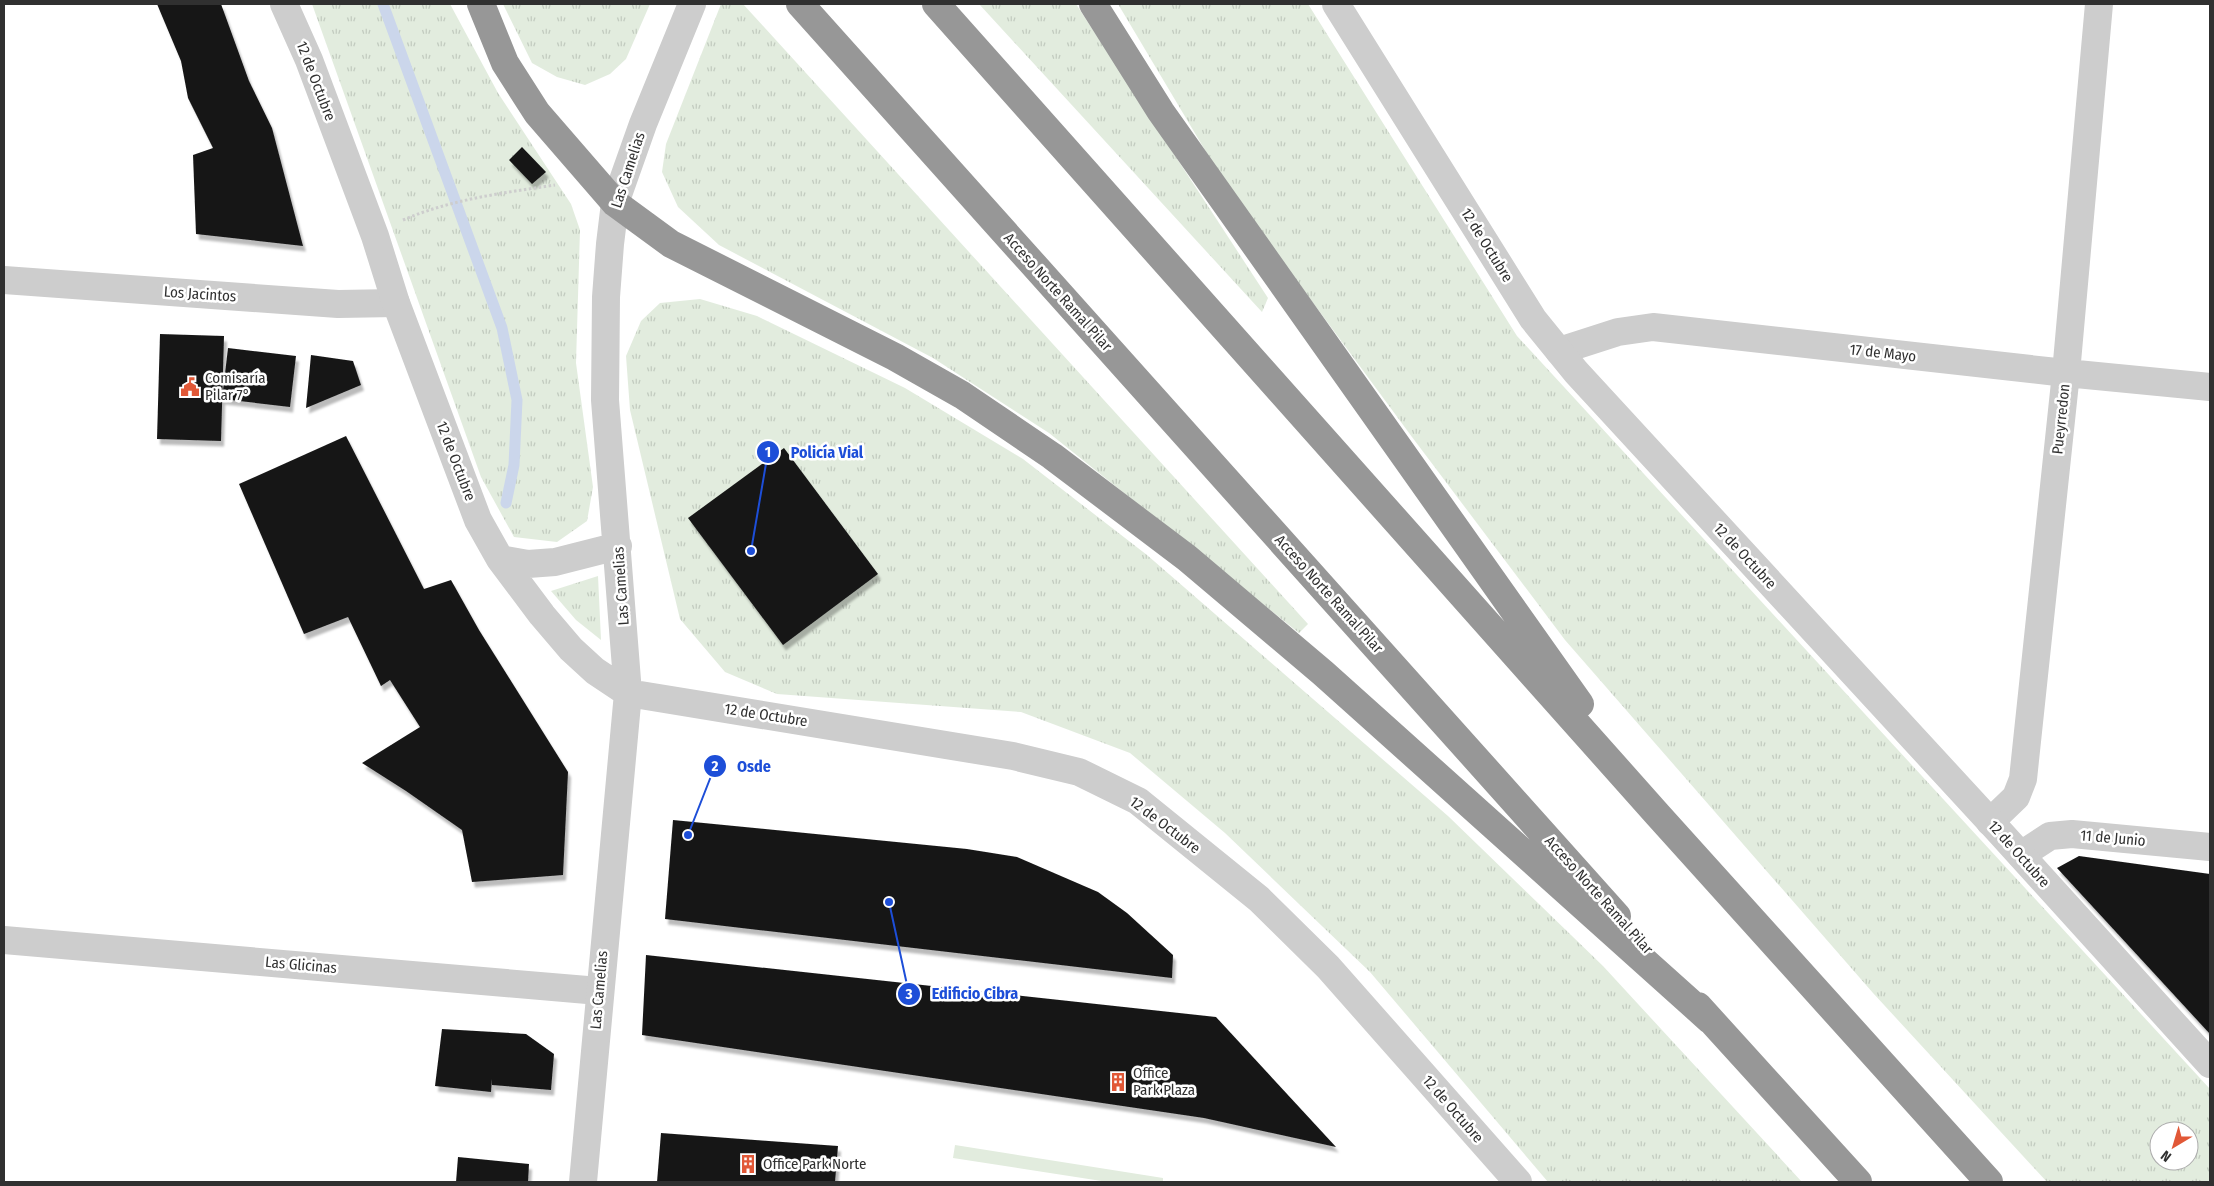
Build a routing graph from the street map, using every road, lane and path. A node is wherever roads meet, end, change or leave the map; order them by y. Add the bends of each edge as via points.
1 (284, 4) edge
2 (481, 4) edge
3 (692, 4) edge
4 (800, 4) edge
5 (936, 4) edge
6 (1093, 4) edge
7 (1336, 4) edge
8 (2099, 4) edge
9 (562, 184) dead end
10 (615, 202) junction
11 (432, 208) dead end
12 (4, 280) edge
13 (396, 302) junction
14 (1559, 351) junction
15 (2066, 373) junction
16 (2210, 387) edge
17 (618, 546) junction
18 (500, 559) junction
19 (628, 693) junction
20 (1657, 814) junction
21 (1990, 822) junction
22 (2210, 847) edge
23 (2021, 855) junction
24 (4, 940) edge
25 (599, 991) junction
26 (1710, 1020) junction
27 (2210, 1064) edge
28 (582, 1182) edge
29 (1518, 1182) edge
30 (1858, 1182) edge
31 (1989, 1182) edge

1 - 13 street, 12 de Octubre via 309,60
2 - 10 highway via 504,63 537,113
3 - 10 street, Las Camelias
4 - 26 highway, Acceso Norte Ramal Pilar
5 - 20 highway
6 - 20 highway via 1161,112
7 - 14 street, 12 de Octubre via 1533,319
8 - 15 street, Pueyrredon
9 - 11 path via 473,197
10 - 17 street, Las Camelias via 606,297 605,400
10 - 26 highway via 672,244 895,357 962,395 1052,456 1187,558 1323,672
12 - 13 street, Los Jacintos via 338,304
13 - 18 street, 12 de Octubre via 478,520
14 - 15 street, 17 de Mayo via 1618,332 1653,327
14 - 21 street, 12 de Octubre
15 - 16 street, 17 de Mayo
15 - 21 street, Pueyrredon via 2023,779 2016,797
17 - 18 street via 555,562 528,564
17 - 19 street, Las Camelias
18 - 19 street, 12 de Octubre via 571,648 595,671
19 - 25 street, Las Camelias
19 - 29 street, 12 de Octubre via 1013,756 1079,772 1138,802 1259,899 1328,967
20 - 31 highway
21 - 23 street, 12 de Octubre
22 - 23 street, 11 de Junio via 2072,834 2050,836
23 - 27 street, 12 de Octubre
24 - 25 street, Las Glicinas
25 - 28 street, Las Camelias
26 - 30 highway, Acceso Norte Ramal Pilar

